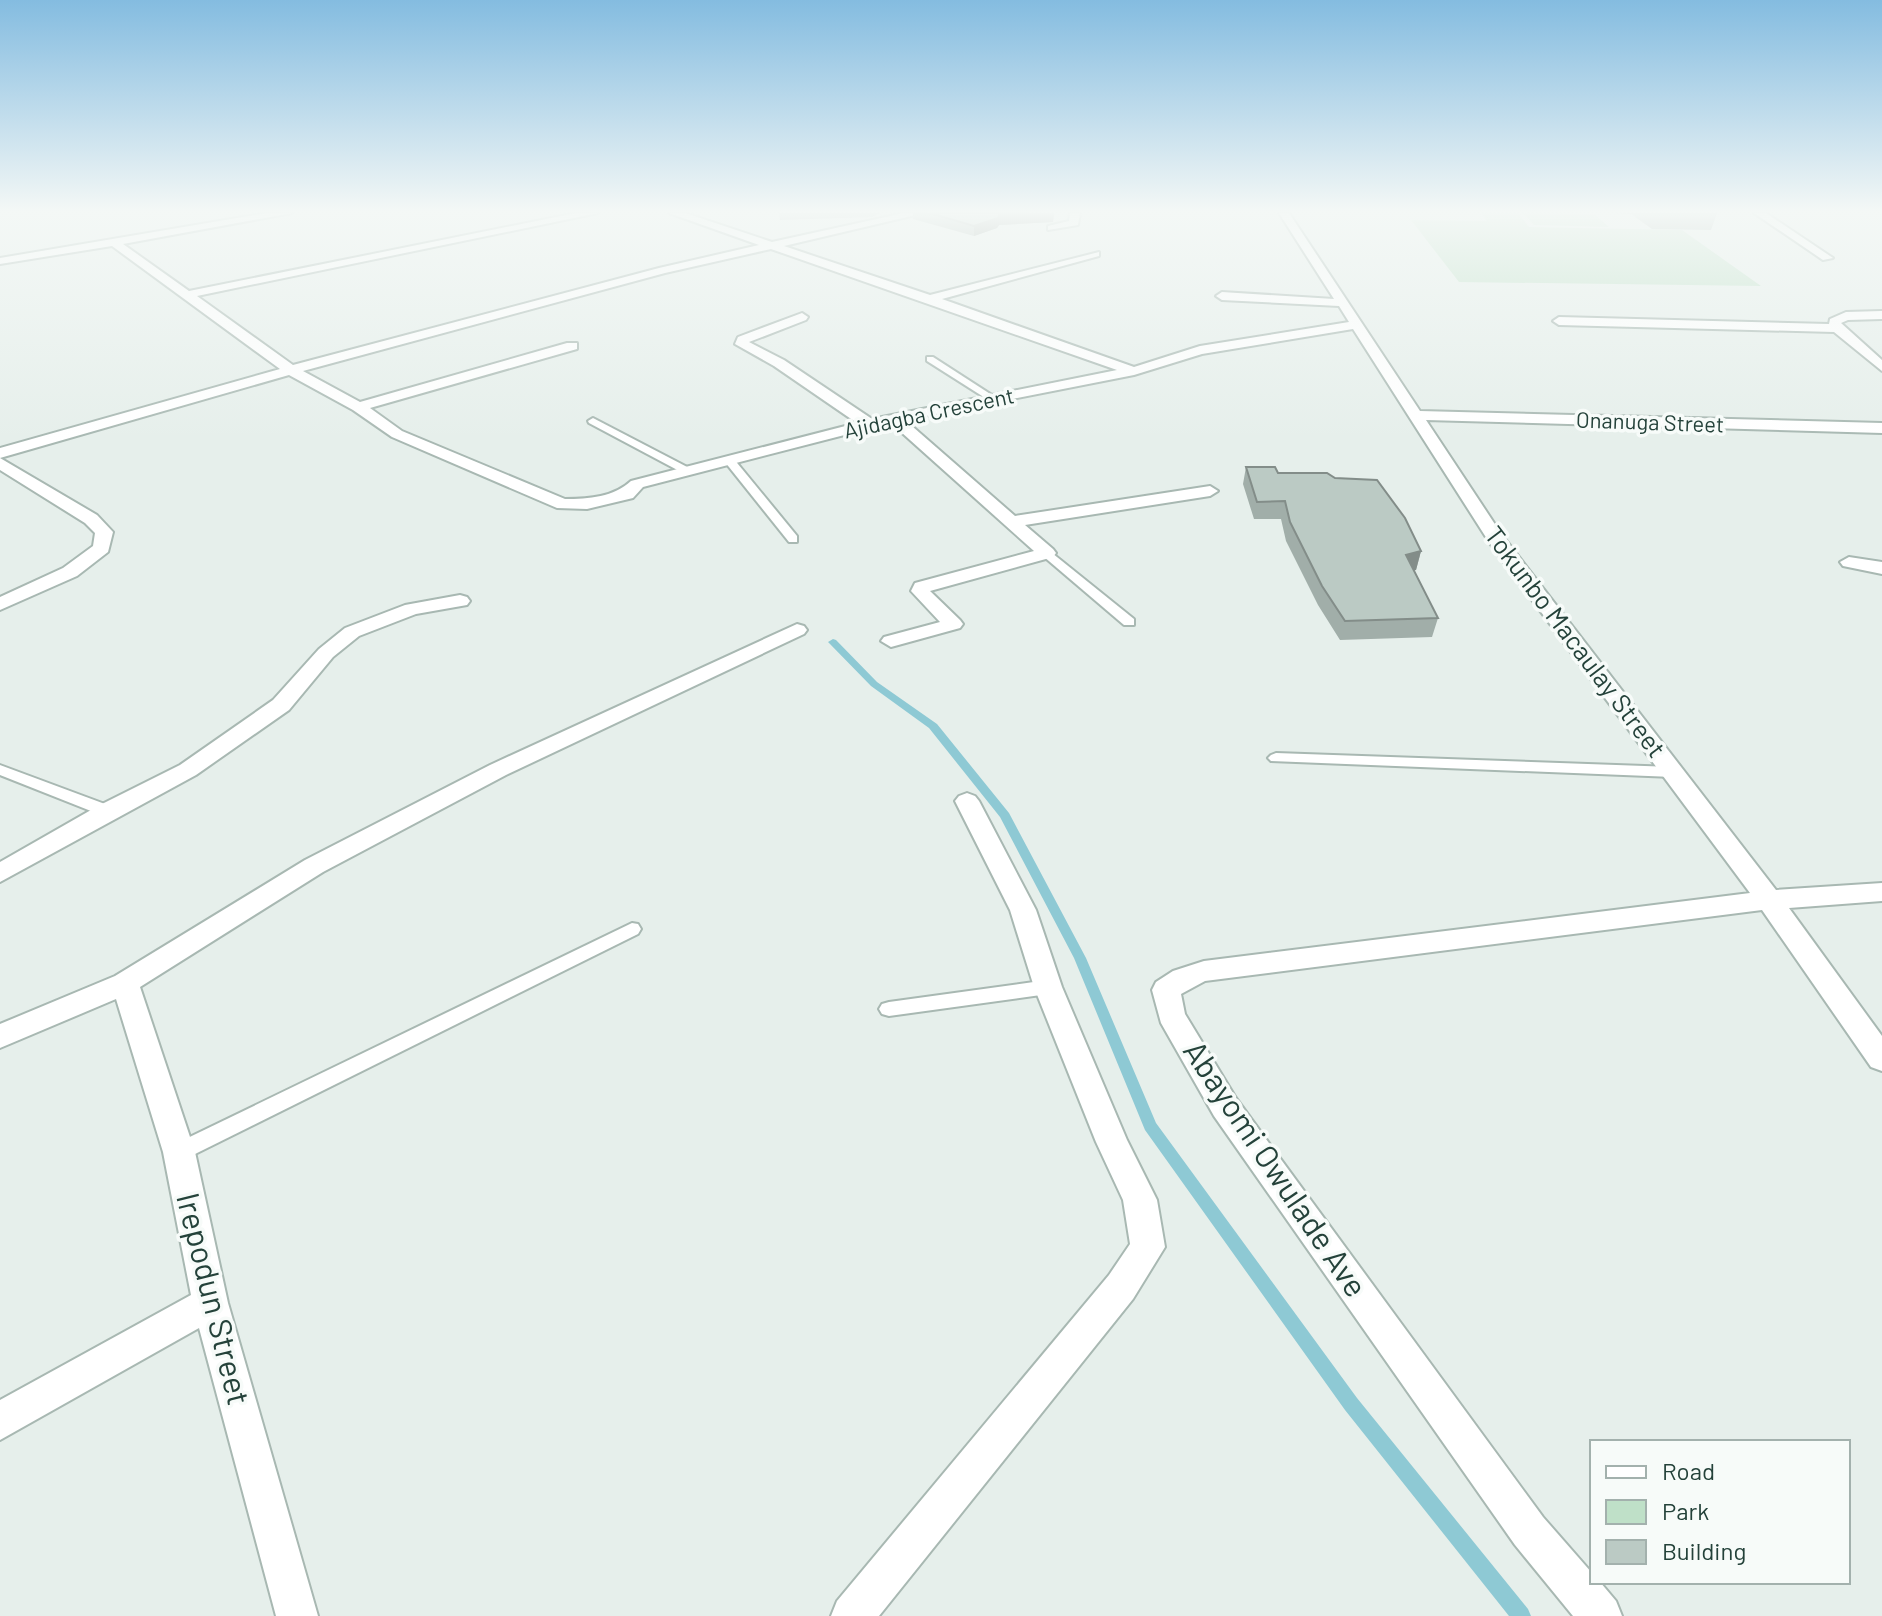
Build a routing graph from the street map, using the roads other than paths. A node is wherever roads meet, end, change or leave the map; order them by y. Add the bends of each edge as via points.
1 (182, 288) edge
2 (218, 288) edge
3 (595, 288) edge
4 (898, 288) edge
5 (969, 288) edge
6 (1333, 288) edge
7 (190, 294) junction
8 (1222, 296) dead end
9 (930, 299) junction
10 (1343, 303) junction
11 (1882, 315) edge
12 (802, 317) dead end
13 (1559, 321) dead end
14 (1357, 325) junction
15 (1837, 328) junction
16 (572, 346) dead end
17 (930, 359) dead end
18 (1882, 367) edge
19 (291, 370) junction
20 (1134, 371) junction
21 (993, 399) junction
22 (358, 407) junction
23 (1418, 415) junction
24 (894, 418) junction
25 (593, 421) dead end
26 (869, 424) junction
27 (1882, 428) edge
28 (0, 453) edge
29 (729, 460) junction
30 (0, 463) edge
31 (687, 471) junction
32 (1210, 491) dead end
33 (1010, 522) junction
34 (793, 539) dead end
35 (1047, 553) junction
36 (1849, 562) dead end
37 (1882, 568) edge
38 (460, 601) dead end
39 (0, 604) edge
40 (1129, 622) dead end
41 (797, 630) dead end
42 (891, 641) dead end
43 (1276, 758) dead end
44 (0, 770) edge
45 (1673, 772) junction
46 (967, 801) dead end
47 (107, 811) junction
48 (0, 873) edge
49 (1882, 892) edge
50 (1769, 900) junction
51 (632, 929) dead end
52 (125, 983) junction
53 (1048, 987) junction
54 (889, 1009) dead end
55 (0, 1036) edge
56 (1882, 1059) edge
57 (179, 1152) junction
58 (210, 1303) junction
59 (0, 1421) edge
60 (297, 1616) edge
61 (852, 1616) edge
62 (1601, 1616) edge

1 - 7 street, Ajidagba Crescent
2 - 7 street
3 - 19 street
4 - 9 street
5 - 9 street
6 - 10 street, Tokunbo Macaulay Street
7 - 19 street, Ajidagba Crescent
8 - 10 street
9 - 20 street
10 - 14 street, Tokunbo Macaulay Street
11 - 15 street via 1846,316 1834,322
12 - 26 street via 770,326 742,344
13 - 15 street
14 - 20 street, Ajidagba Crescent via 1200,350
14 - 23 street, Tokunbo Macaulay Street
15 - 18 street
16 - 22 street
17 - 21 lane
19 - 22 street, Ajidagba Crescent
19 - 28 street
20 - 21 street, Ajidagba Crescent
21 - 24 street, Ajidagba Crescent
22 - 31 street, Ajidagba Crescent via 397,434 563,504 627,494 637,484
23 - 27 street, Onanuga Street
23 - 45 street, Tokunbo Macaulay Street via 1495,538
24 - 26 street, Ajidagba Crescent
24 - 33 street
25 - 31 lane
26 - 29 street, Ajidagba Crescent
29 - 31 street, Ajidagba Crescent
29 - 34 lane
30 - 39 street via 104,532 102,548 70,572
32 - 33 street
33 - 35 street
35 - 40 lane
35 - 42 street via 922,587 925,599 953,624
36 - 37 street
38 - 47 street via 412,609 352,632 281,705 188,770
41 - 52 street via 498,770 314,866
43 - 45 lane
44 - 47 lane
45 - 50 street, Tokunbo Macaulay Street
46 - 53 street via 1023,910
47 - 48 street
49 - 50 street, Abayomi Owulade Ave
50 - 56 street, Tokunbo Macaulay Street
50 - 62 street, Abayomi Owulade Ave via 1204,971 1166,990 1171,1015 1225,1107 1529,1531
51 - 57 lane
52 - 55 street
52 - 57 street, Irepodun Street
53 - 54 lane
53 - 61 street via 1140,1200 1148,1247
57 - 58 street, Irepodun Street
58 - 59 street
58 - 60 street, Irepodun Street

